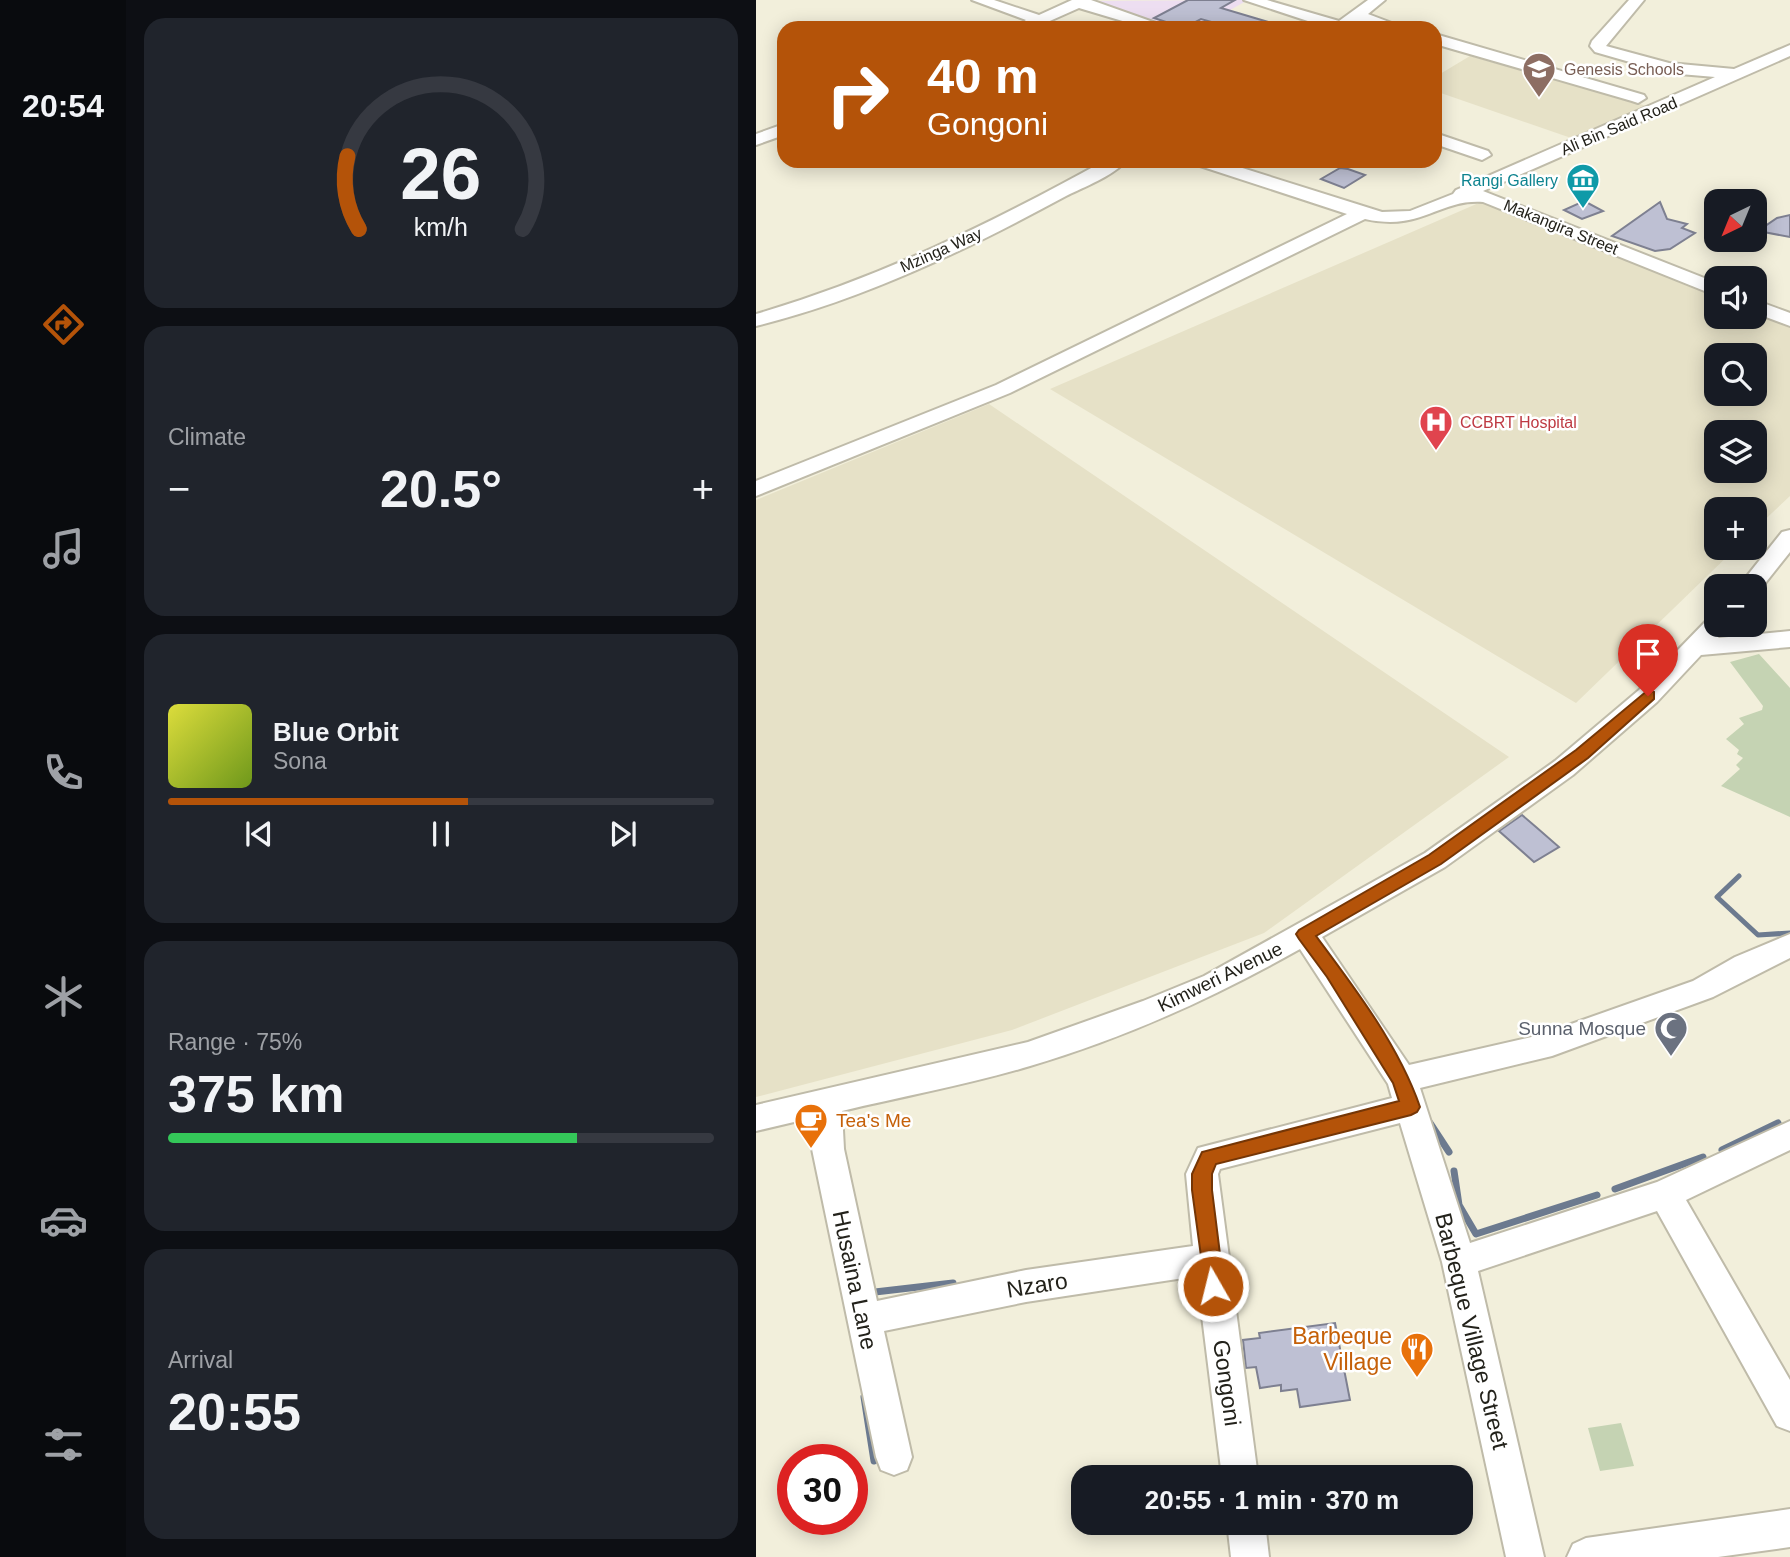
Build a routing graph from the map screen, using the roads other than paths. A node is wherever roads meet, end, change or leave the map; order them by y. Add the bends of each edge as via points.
1 (979, 0) edge
2 (1251, 0) edge
3 (1378, 0) edge
4 (1637, 0) edge
5 (1081, 1) edge
6 (1357, 16) junction
7 (1040, 20) joint
8 (1141, 21) edge
9 (1321, 21) edge
10 (1350, 21) edge
11 (1374, 21) edge
12 (1442, 41) edge
13 (1790, 50) edge
14 (1763, 64) junction
15 (1781, 70) dead end
16 (1739, 74) junction
17 (1638, 98) dead end
18 (777, 132) edge
19 (756, 140) edge
20 (1442, 141) edge
21 (1482, 155) dead end
22 (1105, 168) edge
23 (1225, 168) edge
24 (1460, 195) junction
25 (1363, 213) junction
26 (1704, 285) edge
27 (1767, 311) edge
28 (756, 320) edge
29 (1790, 320) edge
30 (756, 489) edge
31 (1790, 537) edge
32 (1761, 574) edge
33 (1705, 637) edge
34 (1790, 639) edge
35 (1694, 648) junction
36 (1305, 934) junction
37 (1790, 945) edge
38 (1406, 1093) junction
39 (826, 1103) junction
40 (756, 1118) edge
41 (1790, 1135) edge
42 (1665, 1194) junction
43 (1209, 1259) junction
44 (1459, 1262) junction
45 (866, 1319) junction
46 (1790, 1414) edge
47 (894, 1457) dead end
48 (1238, 1465) edge
49 (1790, 1528) edge
50 (1247, 1535) edge
51 (1250, 1557) edge
52 (1525, 1557) edge
53 (1586, 1557) edge

1 - 7 street
2 - 9 street
3 - 6 street
4 - 16 street, Ali Bin Said Road via 1600,41 1600,49 1668,68
5 - 7 street
5 - 8 street
6 - 10 street
6 - 11 street
12 - 17 street, Ali Bin Said Road
13 - 14 street, Ali Bin Said Road
14 - 15 street
14 - 16 street, Ali Bin Said Road
16 - 24 street, Ali Bin Said Road
18 - 19 street
20 - 21 street
22 - 28 street, Mzinga Way via 1034,208 917,262
23 - 25 street
24 - 25 street via 1421,214 1401,218
24 - 26 street, Makangira Street via 1502,202
25 - 30 street via 1003,388
27 - 29 street
31 - 32 street
33 - 35 street, Kimweri Avenue
34 - 35 street
35 - 36 street, Kimweri Avenue via 1648,696 1564,768 1435,860
36 - 38 street
36 - 39 street, Kimweri Avenue via 1214,984 1090,1033 969,1070
37 - 38 street via 1703,989 1541,1046 1446,1067
38 - 43 street, Gongoni via 1209,1158 1202,1174
38 - 44 street, Barbeque Village Street
39 - 40 street, Kimweri Avenue
39 - 45 street, Husaina Lane via 828,1149
41 - 42 street
42 - 44 street
42 - 46 street
43 - 45 street, Nzaro via 1026,1286
43 - 48 street, Gongoni
44 - 52 street, Barbeque Village Street
45 - 47 street, Husaina Lane
49 - 53 street
50 - 51 street

